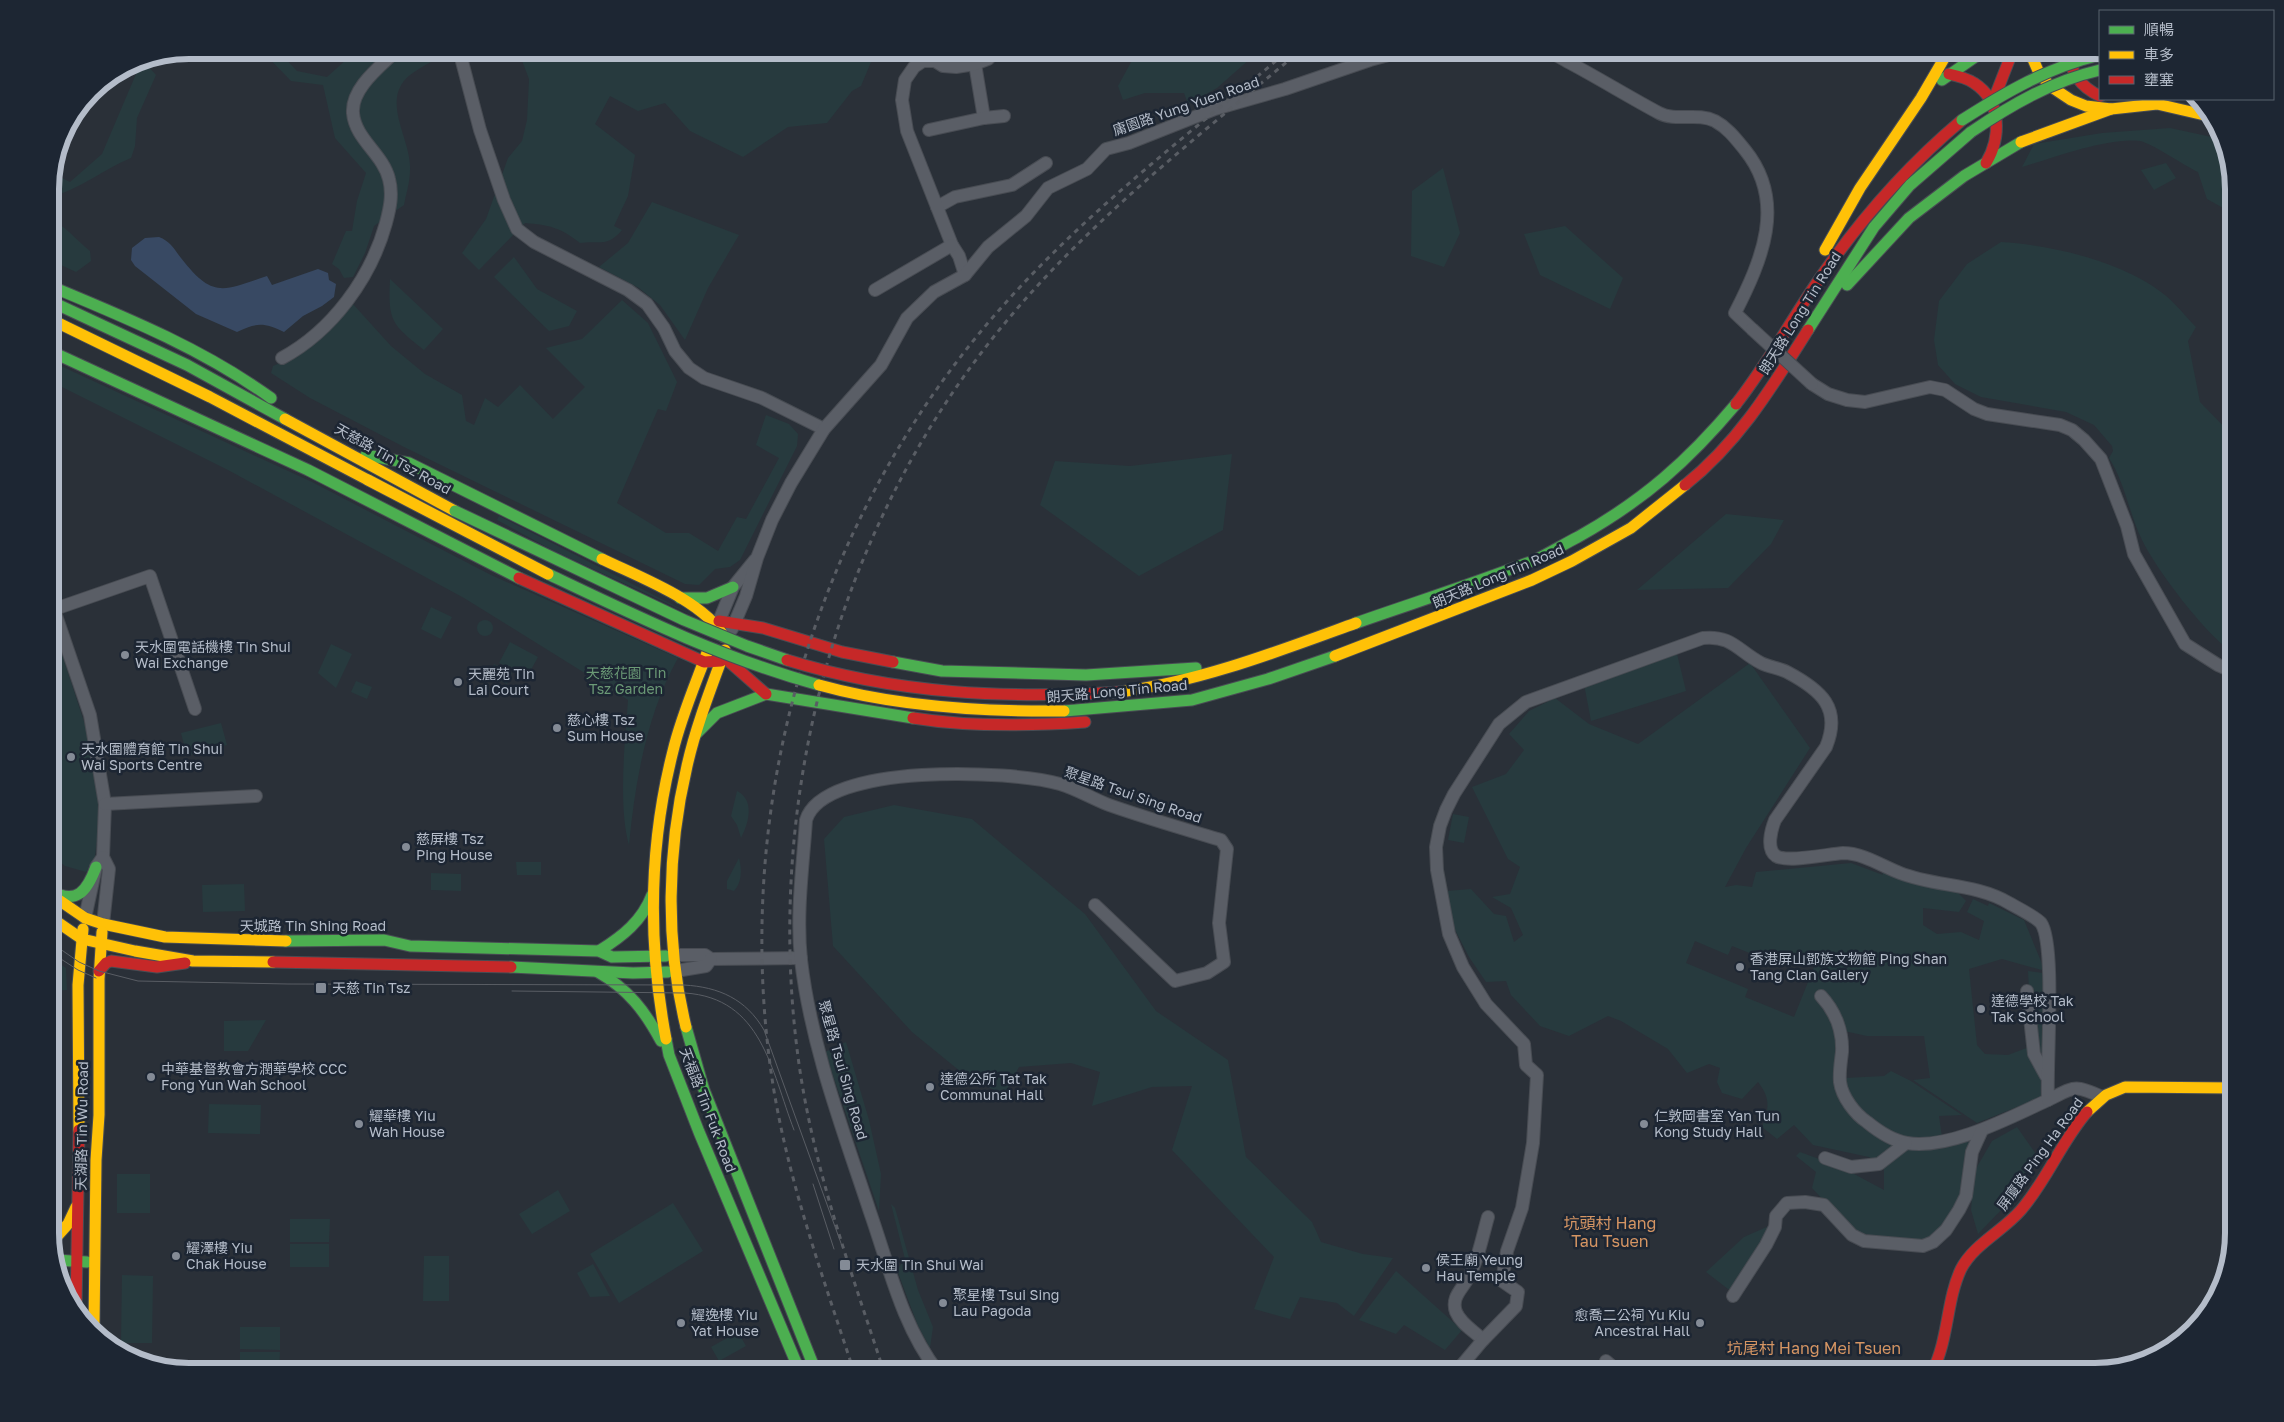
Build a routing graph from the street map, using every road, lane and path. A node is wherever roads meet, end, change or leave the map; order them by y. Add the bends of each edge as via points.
1 (388, 59) edge
2 (461, 59) edge
3 (988, 59) edge
4 (1374, 59) edge
5 (1561, 59) edge
6 (1944, 59) edge
7 (1972, 59) edge
8 (2010, 59) edge
9 (2033, 59) edge
10 (2068, 59) edge
11 (2085, 59) edge
12 (975, 64) junction
13 (2099, 70) edge
14 (1949, 74) junction
15 (2099, 97) edge
16 (1921, 98) junction
17 (2103, 100) edge
18 (2173, 100) edge
19 (1992, 104) junction
20 (2157, 104) junction
21 (2111, 109) junction
22 (2201, 114) edge
23 (1004, 116) dead end
24 (984, 118) junction
25 (929, 130) dead end
26 (1986, 163) junction
27 (1046, 164) dead end
28 (936, 207) junction
29 (952, 245) junction
30 (965, 275) junction
31 (78, 285) dead end
32 (59, 290) edge
33 (875, 290) dead end
34 (59, 304) edge
35 (1797, 311) junction
36 (59, 323) edge
37 (1812, 323) junction
38 (143, 326) junction
39 (59, 355) edge
40 (282, 358) dead end
41 (157, 385) dead end
42 (824, 429) junction
43 (316, 433) junction
44 (300, 442) junction
45 (349, 452) junction
46 (757, 558) junction
47 (733, 586) junction
48 (680, 598) junction
49 (59, 601) edge
50 (59, 621) edge
51 (735, 622) junction
52 (721, 642) junction
53 (704, 662) junction
54 (1236, 666) junction
55 (2225, 668) edge
56 (766, 694) junction
57 (1192, 700) junction
58 (195, 709) dead end
59 (696, 734) junction
60 (256, 796) dead end
61 (105, 804) junction
62 (99, 862) junction
63 (653, 890) junction
64 (59, 896) edge
65 (59, 899) edge
66 (1094, 905) dead end
67 (85, 918) junction
68 (59, 923) edge
69 (103, 924) junction
70 (82, 939) junction
71 (298, 940) junction
72 (101, 944) junction
73 (599, 951) junction
74 (674, 955) junction
75 (655, 956) junction
76 (801, 958) junction
77 (711, 959) junction
78 (193, 961) junction
79 (410, 969) junction
80 (593, 969) junction
81 (99, 971) junction
82 (676, 971) junction
83 (656, 972) junction
84 (2027, 992) dead end
85 (1821, 996) dead end
86 (669, 1055) junction
87 (2046, 1076) junction
88 (2225, 1088) edge
89 (2102, 1097) junction
90 (2048, 1100) junction
91 (1982, 1130) junction
92 (1906, 1143) junction
93 (1825, 1158) dead end
94 (78, 1202) junction
95 (1488, 1217) dead end
96 (59, 1234) edge
97 (62, 1260) edge
98 (76, 1261) junction
99 (95, 1262) junction
100 (1733, 1296) dead end
101 (76, 1298) edge
102 (94, 1322) edge
103 (1483, 1340) junction
104 (1606, 1361) dead end
105 (796, 1363) edge
106 (812, 1363) edge
107 (931, 1363) edge
108 (1464, 1363) edge
109 (1608, 1363) edge
110 (1936, 1363) edge

1 - 40 street via 362,87 355,99 353,113 356,126 389,176 392,191 378,247 353,293 335,315 306,343
2 - 42 street via 480,130 517,229 534,242 628,290 647,304 675,351 689,368 704,378 762,398
3 - 12 street
4 - 30 street, 庸園路 Yung Yuen Road via 1215,109 1106,150 1087,169 1048,188 1026,216 988,247
5 - 55 street, bridge via 1662,114 1702,116 1716,122 1730,131 1753,160 1763,179 1768,223 1761,255 1735,313 1812,384 1828,394 1866,402 1930,387 1945,390 1987,414 2060,425 2084,440 2101,459 2127,526 2134,554 2185,644
6 - 16 main road
7 - 14 main road
8 - 19 main road
9 - 21 main road via 2050,86 2071,100 2086,106
10 - 15 main road via 2079,83
11 - 35 main road, 朗天路 Long Tin Road, bridge via 2022,83 1962,120 1908,166 1843,243
12 - 24 street
12 - 28 street via 956,67 923,61 914,67 906,80 902,100 907,131
13 - 37 main road, 朗天路 Long Tin Road, bridge via 2028,96 1971,132 1929,167 1896,201 1862,244
14 - 16 main road
14 - 19 main road via 1971,81
16 - 35 main road via 1832,236
17 - 21 main road
18 - 20 main road
19 - 26 main road via 1996,144
20 - 21 main road
20 - 22 main road
21 - 26 main road via 2089,120 2022,142
23 - 24 street
24 - 25 street
26 - 37 main road via 1908,219
27 - 28 street via 1012,185 954,197
28 - 29 street
29 - 30 street
29 - 33 street
30 - 42 street, 庸園路 Yung Yuen Road via 934,292 907,318 881,365
31 - 38 main road
32 - 38 main road
34 - 43 main road, 天慈路 Tin Tsz Road via 187,365
35 - 54 main road, 朗天路 Long Tin Road via 1749,386 1714,429 1673,470 1629,506 1536,560
36 - 44 main road via 170,375
37 - 57 main road, 朗天路 Long Tin Road via 1765,398 1730,444 1688,483 1631,528 1572,562 1514,587 1363,646 1268,679
38 - 43 main road via 233,371
39 - 53 main road via 308,470 493,566
41 - 44 main road
42 - 46 street, 庸園路 Yung Yuen Road via 791,483
43 - 45 main road, 天慈路 Tin Tsz Road
44 - 52 main road, bridge via 486,545
45 - 48 main road via 409,463
45 - 52 main road, 天慈路 Tin Tsz Road, bridge via 498,533
46 - 47 street, 天福路 Tin Fuk Road
46 - 51 street, 庸園路 Yung Yuen Road
47 - 48 main road via 707,598
47 - 52 street, 天福路 Tin Fuk Road
48 - 52 main road via 707,615
49 - 58 street via 150,576
50 - 61 street via 90,715
51 - 52 street, 庸園路 Yung Yuen Road
51 - 52 main road
51 - 54 main road via 842,652 942,671 1086,675
52 - 53 main road
52 - 53 main road, 天福路 Tin Fuk Road
52 - 54 main road, 朗天路 Long Tin Road, bridge via 830,672 915,689 1015,697 1120,692 1164,686
52 - 56 main road
52 - 57 main road, 朗天路 Long Tin Road, bridge via 804,681 888,700 960,709 1064,711
52 - 59 main road, 天福路 Tin Fuk Road
53 - 63 main road, 天福路 Tin Fuk Road via 673,749 666,779
56 - 57 main road via 939,722 1042,725 1093,721
56 - 59 main road via 717,713
59 - 74 main road, 天福路 Tin Fuk Road via 674,848
60 - 61 street
61 - 62 street
62 - 64 main road via 88,888 77,895
62 - 67 street
62 - 69 street via 109,869
63 - 73 main road via 639,920
63 - 75 main road, 天福路 Tin Fuk Road
65 - 67 main road, 天城路 Tin Shing Road
66 - 76 street, 聚星路 Tsui Sing Road via 1175,981 1207,973 1224,962 1219,923 1227,848 1221,840 1110,805 1059,784 963,773 872,780 827,797 808,812 799,906
67 - 69 main road, 天城路 Tin Shing Road
67 - 70 main road, 天湖路 Tin Wu Road
68 - 70 main road
69 - 71 main road, 天城路 Tin Shing Road via 182,939
69 - 72 main road, 天湖路 Tin Wu Road
70 - 72 main road
70 - 94 main road, 天湖路 Tin Wu Road via 78,986
71 - 73 main road, 天城路 Tin Shing Road via 384,940 410,946
71 - 79 main road via 333,950 390,951 398,954
72 - 78 main road
72 - 81 main road, 天湖路 Tin Wu Road
73 - 75 main road, 天城路 Tin Shing Road via 612,956
74 - 75 main road, 天城路 Tin Shing Road
74 - 77 street via 705,955
74 - 82 main road, 天福路 Tin Fuk Road
75 - 83 main road, 天福路 Tin Fuk Road
76 - 77 street
76 - 107 street, 聚星路 Tsui Sing Road via 818,1044 859,1178 908,1321
77 - 82 street via 706,966
78 - 79 main road
78 - 81 main road via 170,968 112,962 106,963
79 - 80 main road
80 - 83 main road
80 - 86 main road via 630,993
81 - 99 main road, 天湖路 Tin Wu Road
82 - 83 main road
82 - 106 main road, 天福路 Tin Fuk Road via 690,1052
83 - 86 main road, 天福路 Tin Fuk Road
84 - 87 street via 2034,1054
85 - 92 street via 1840,1030 1843,1092 1857,1115 1877,1130
86 - 105 main road, 天福路 Tin Fuk Road
87 - 90 street
87 - 103 street via 2049,1036 2047,941 2041,923 1994,896 1963,886 1902,874 1860,856 1845,853 1785,858 1771,850 1774,820 1826,747 1833,723 1832,712 1816,692 1722,638 1702,638 1526,702 1499,724 1454,794 1440,826 1436,847 1449,934 1463,967 1486,1004 1524,1044 1526,1065 1537,1075 1533,1143 1522,1208 1506,1251 1502,1281 1518,1292 1516,1306
88 - 89 main road, 屏廈路 Ping Ha Road via 2129,1086
89 - 90 street via 2075,1087
89 - 110 main road, 屏廈路 Ping Ha Road via 2079,1121 2022,1209 1963,1267
90 - 91 street
91 - 92 street via 1931,1143
91 - 100 street via 1972,1152 1966,1196 1946,1230 1933,1242 1922,1246 1864,1241 1852,1235 1824,1205 1787,1203 1776,1216 1766,1245
92 - 93 street via 1879,1164 1851,1166
94 - 96 main road via 68,1224
94 - 98 main road, 天湖路 Tin Wu Road
95 - 103 street via 1476,1261 1455,1296 1456,1312
97 - 98 main road
98 - 99 main road
98 - 101 main road, 天湖路 Tin Wu Road
99 - 102 main road, 天湖路 Tin Wu Road
103 - 108 street
104 - 109 street

